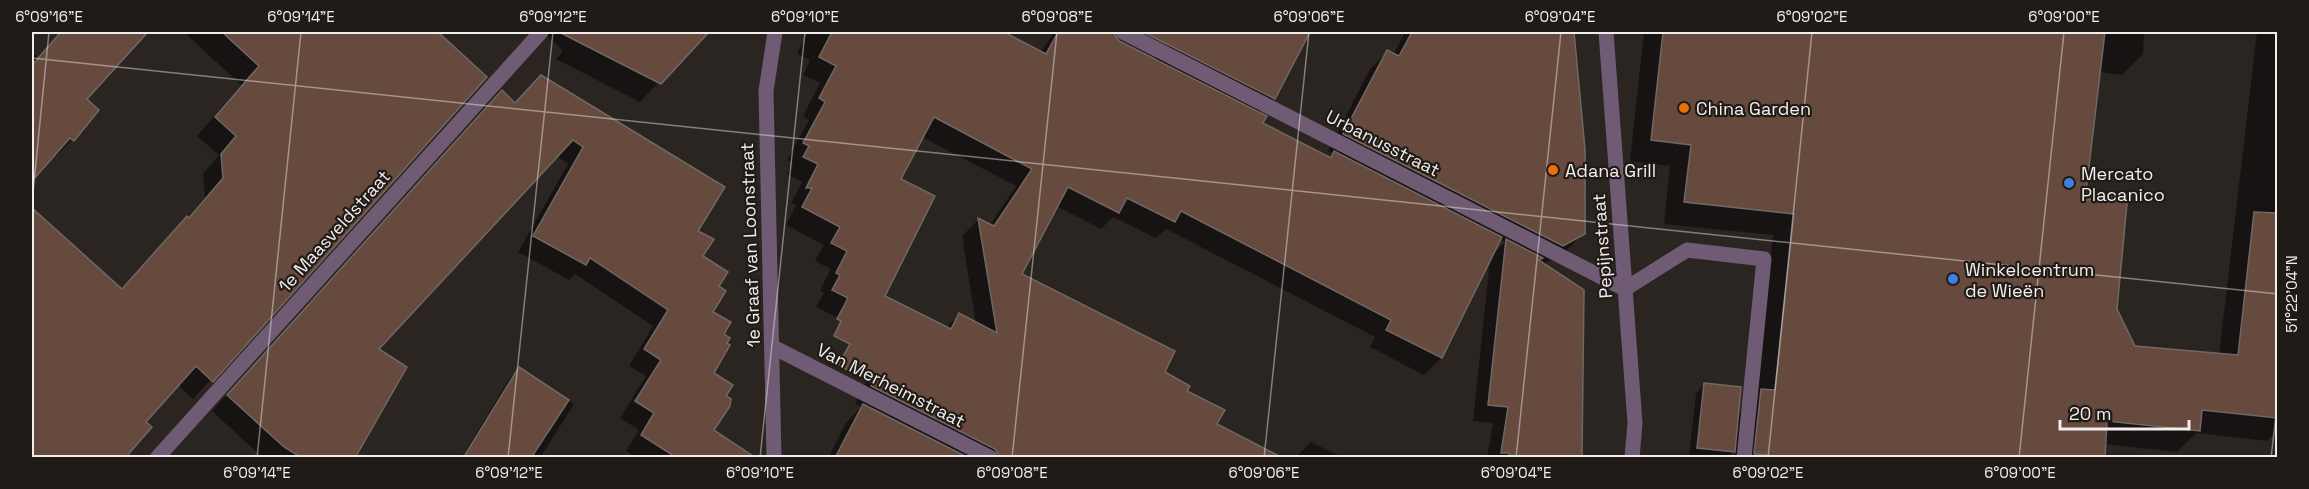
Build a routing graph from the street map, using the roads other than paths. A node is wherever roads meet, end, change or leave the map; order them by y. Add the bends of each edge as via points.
1 (775, 32) edge
2 (1123, 32) edge
3 (1606, 32) edge
4 (537, 33) edge
5 (1625, 289) junction
6 (773, 347) junction
7 (157, 458) edge
8 (774, 458) edge
9 (990, 458) edge
10 (1632, 458) edge
11 (1744, 458) edge

1 - 6 street, 1e Graaf van Loonstraat via 766,91
2 - 5 street, Urbanusstraat
3 - 5 street, Pepijnstraat
4 - 7 street, 1e Maasveldstraat
5 - 10 street, Pepijnstraat via 1635,423
5 - 11 street via 1687,250 1764,259
6 - 8 street, 1e Graaf van Loonstraat
6 - 9 street, Van Merheimstraat

